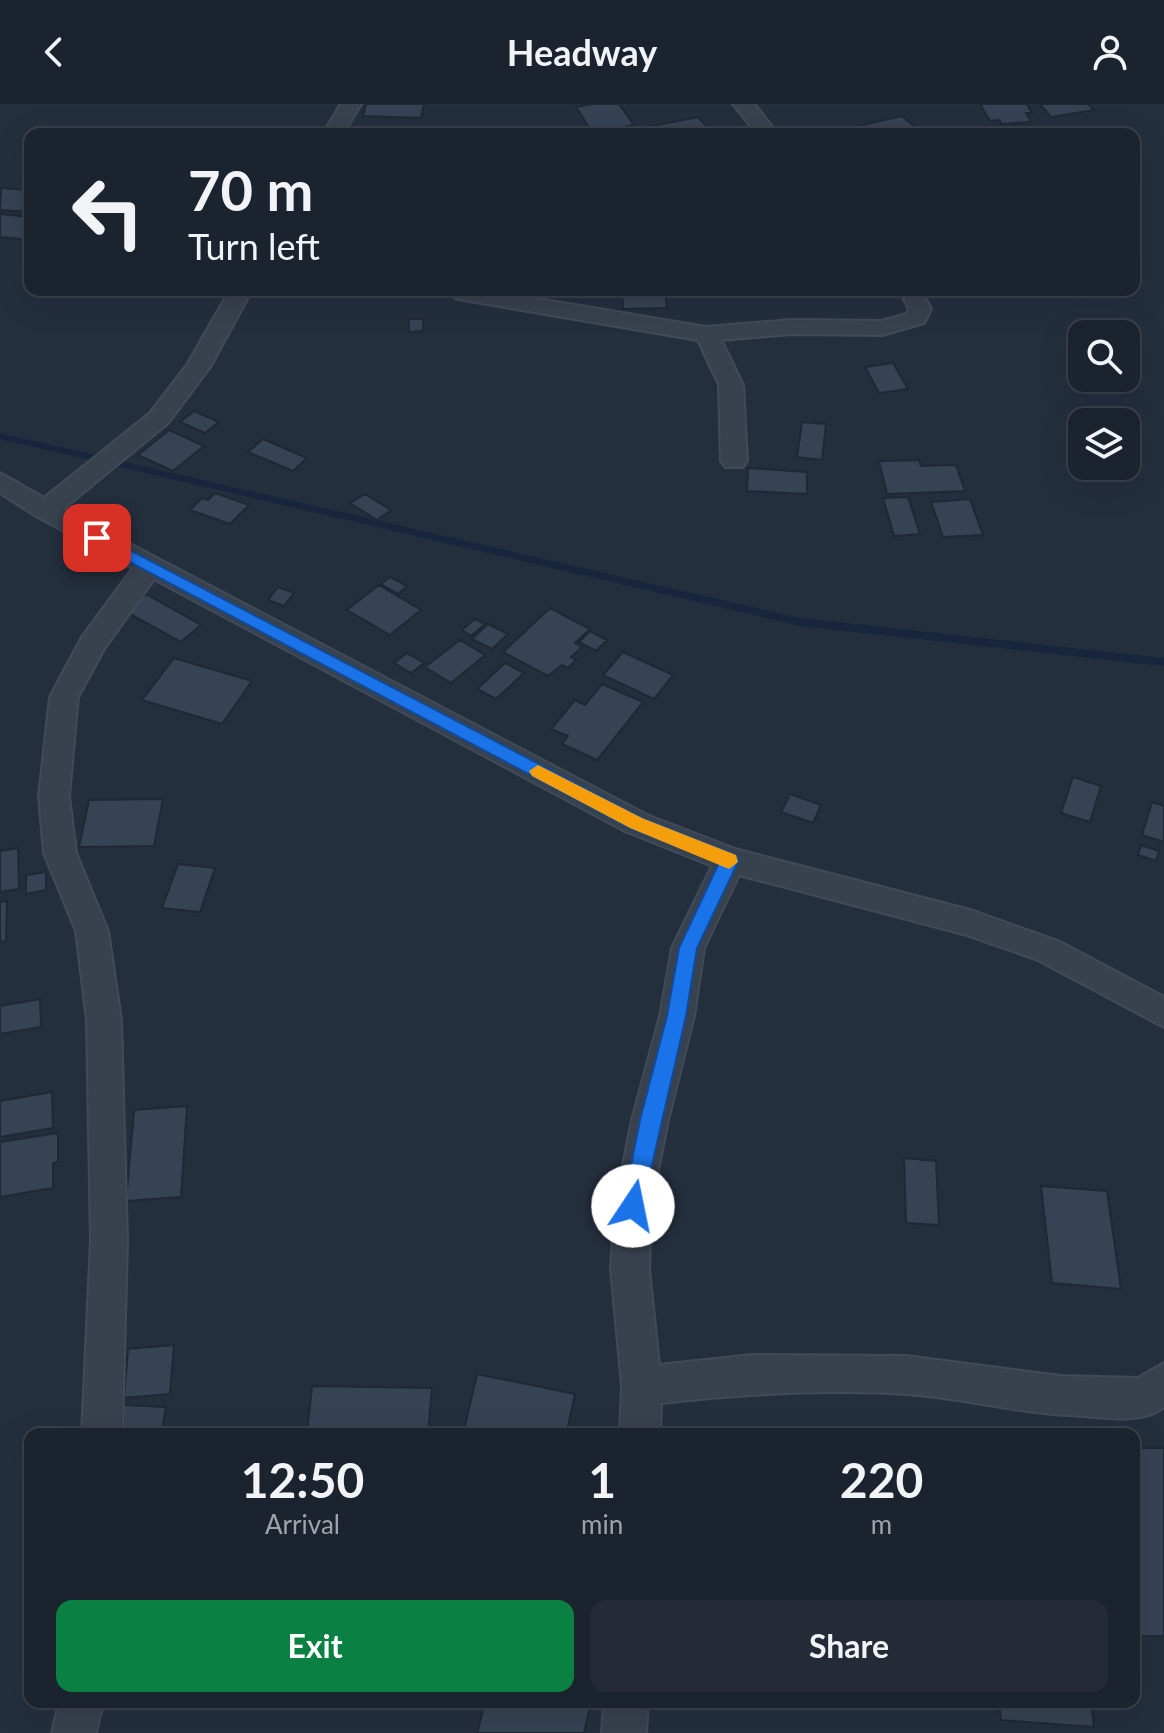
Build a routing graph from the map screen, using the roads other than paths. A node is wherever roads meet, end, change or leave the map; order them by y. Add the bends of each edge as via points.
1 (351, 104) edge
2 (743, 104) edge
3 (337, 128) edge
4 (763, 128) edge
5 (238, 296) edge
6 (481, 296) edge
7 (913, 296) edge
8 (706, 334) junction
9 (734, 461) dead end
10 (0, 481) edge
11 (45, 510) junction
12 (149, 566) junction
13 (730, 860) junction
14 (1164, 1013) edge
15 (1164, 1382) edge
16 (642, 1386) junction
17 (102, 1428) edge
18 (640, 1428) edge
19 (80, 1708) edge
20 (626, 1708) edge
21 (74, 1733) edge
22 (624, 1733) edge

1 - 3 street
2 - 4 street
5 - 11 street via 198,367 159,418
6 - 8 street
7 - 8 street via 920,309 916,318 882,328 792,327
8 - 9 street via 731,385
10 - 11 street
11 - 12 street
12 - 13 street via 636,823
12 - 17 street via 92,644 64,697 54,796 60,853 92,931 104,1020 109,1241
13 - 14 street via 970,923 1049,951
13 - 16 street via 688,948 633,1206 630,1269
15 - 16 street via 1145,1398 1061,1395 906,1375 752,1374
16 - 18 street
19 - 21 street
20 - 22 street

